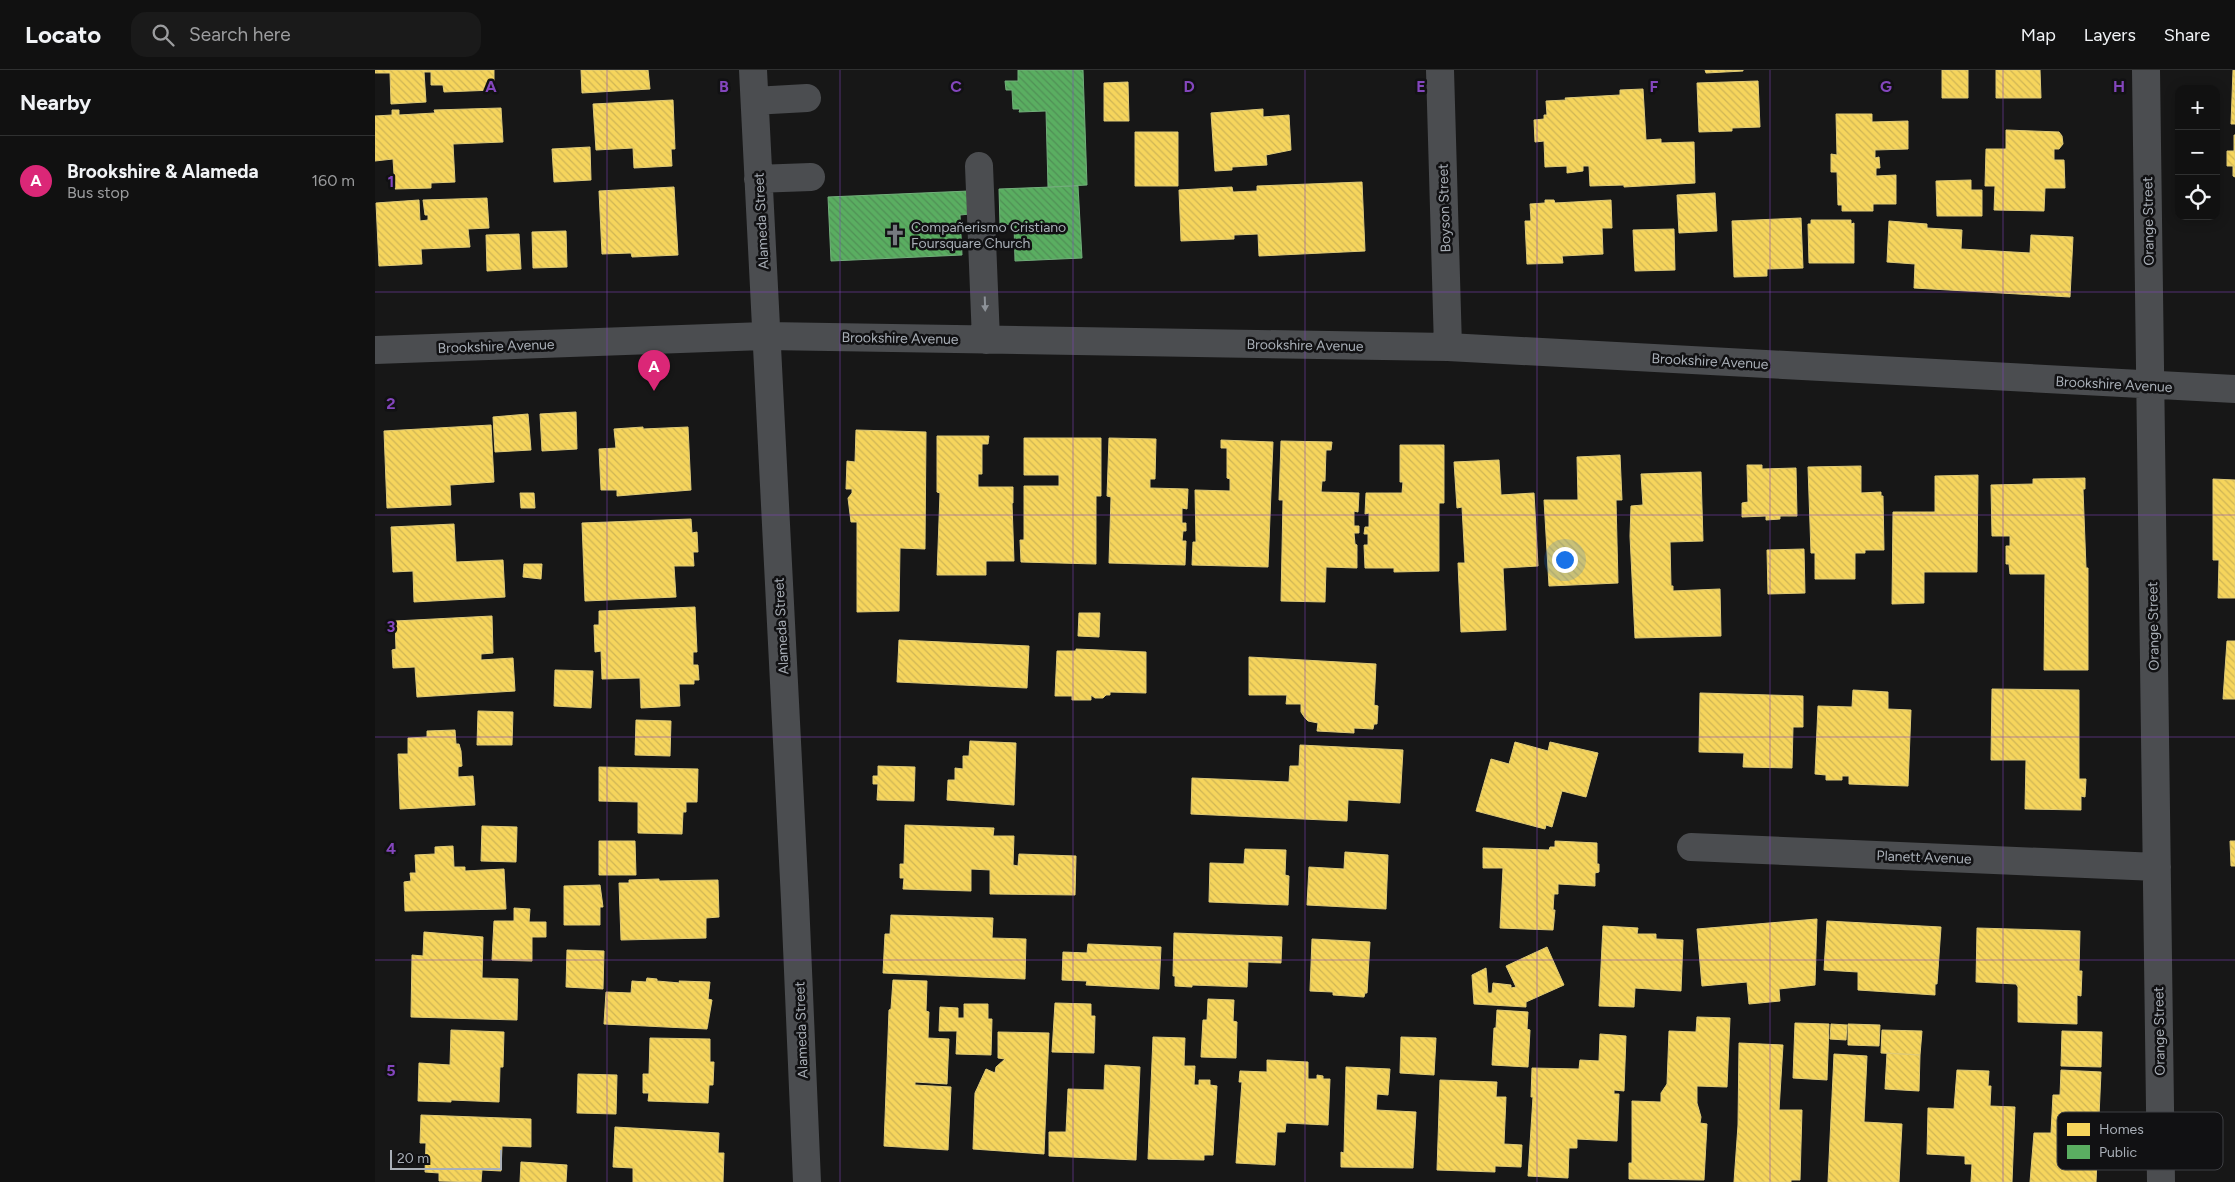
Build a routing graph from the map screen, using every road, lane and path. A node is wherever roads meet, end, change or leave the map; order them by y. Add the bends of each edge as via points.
1 (753, 70) edge
2 (1440, 70) edge
3 (2146, 70) edge
4 (807, 98) dead end
5 (755, 101) junction
6 (979, 166) dead end
7 (811, 177) dead end
8 (758, 179) junction
9 (767, 336) junction
10 (986, 340) junction
11 (1448, 347) junction
12 (375, 350) edge
13 (2150, 386) junction
14 (2235, 389) edge
15 (1691, 847) dead end
16 (2157, 867) junction
17 (2160, 1112) edge
18 (807, 1182) edge

1 - 5 street, Alameda Street
2 - 11 street, Boyson Street
3 - 13 street, Orange Street
4 - 5 street
5 - 8 street, Alameda Street
6 -> 10 street
7 - 8 street
8 - 9 street, Alameda Street
9 - 10 street, Brookshire Avenue
9 - 12 street, Brookshire Avenue
9 - 18 street, Alameda Street
10 - 11 street, Brookshire Avenue
11 - 13 street, Brookshire Avenue
13 - 14 street, Brookshire Avenue
13 - 16 street, Orange Street
15 - 16 street, Planett Avenue
16 - 17 street, Orange Street

